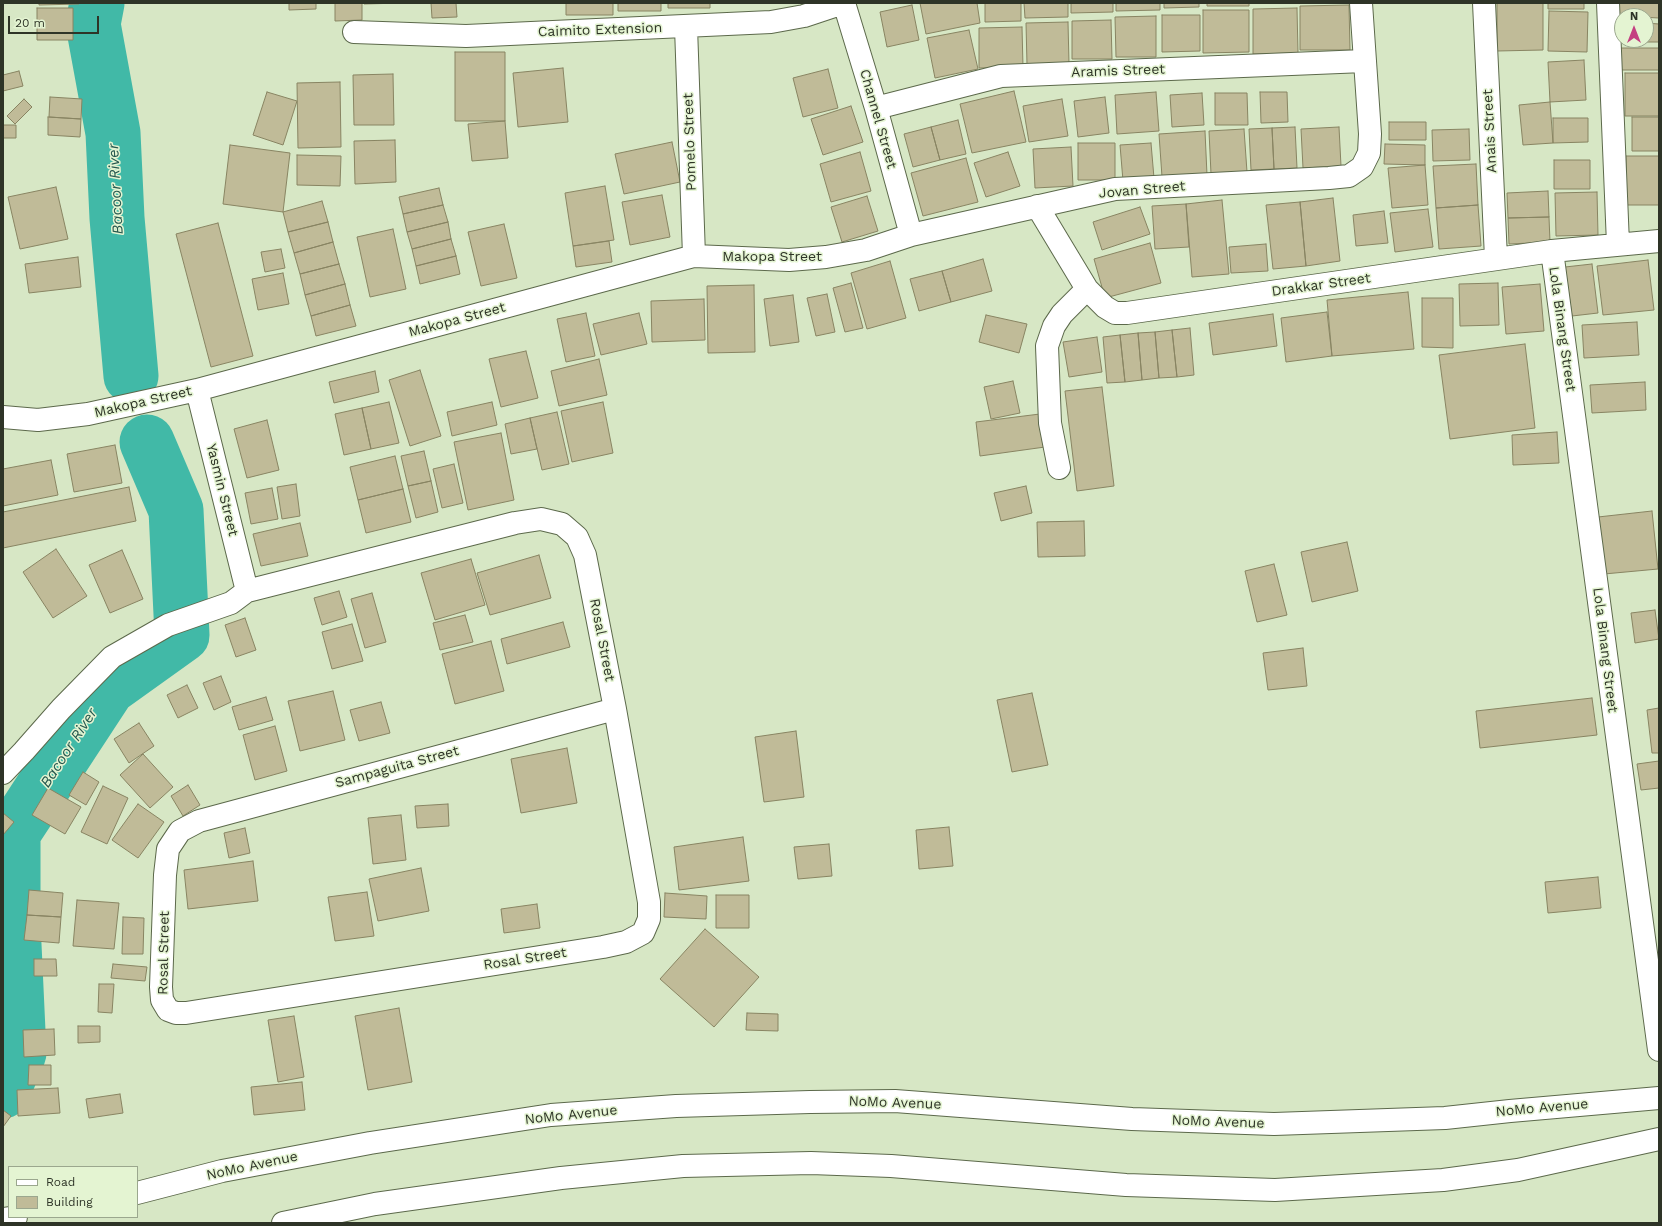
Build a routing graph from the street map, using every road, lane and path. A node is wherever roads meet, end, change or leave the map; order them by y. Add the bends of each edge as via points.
1 (843, 3) edge
2 (1361, 3) edge
3 (1484, 3) edge
4 (1608, 3) edge
5 (686, 27) junction
6 (354, 32) dead end
7 (1364, 61) junction
8 (876, 108) junction
9 (1037, 206) junction
10 (911, 235) junction
11 (1659, 241) edge
12 (1618, 244) junction
13 (1552, 251) junction
14 (694, 256) junction
15 (1496, 258) junction
16 (1087, 289) junction
17 (197, 390) junction
18 (3, 417) edge
19 (1059, 468) dead end
20 (239, 597) junction
21 (615, 709) junction
22 (3, 773) edge
23 (180, 831) joint
24 (1659, 1050) edge
25 (1659, 1098) edge
26 (1659, 1140) edge
27 (138, 1193) edge
28 (284, 1223) edge

1 - 5 street, Caimito Extension via 804,16 771,22
1 - 8 street, Channel Street
2 - 7 street, Jovan Street
3 - 15 street, Anais Street
4 - 12 street
5 - 6 street, Caimito Extension via 466,36
5 - 14 street, Pomelo Street
7 - 8 street, Aramis Street via 1001,76
7 - 9 street, Jovan Street via 1370,134 1369,153 1362,167 1349,176 1115,189
8 - 10 street, Channel Street
9 - 10 street, Jovan Street
9 - 16 street, Drakkar Street
10 - 14 street, Makopa Street via 866,250 826,258 789,260
11 - 12 street, Drakkar Street
12 - 13 street, Drakkar Street
13 - 15 street, Drakkar Street
13 - 24 street, Lola Binang Street
14 - 17 street, Makopa Street
15 - 16 street, Drakkar Street via 1127,313 1115,313
16 - 19 street via 1062,314 1054,326 1047,346 1050,423
17 - 18 street, Makopa Street via 88,414 38,420
17 - 20 street, Yasmin Street
20 - 21 street, Rosal Street via 515,523 541,519 562,524 576,537 585,555
20 - 22 street via 168,625 112,657
21 - 23 street, Sampaguita Street via 199,821
21 - 23 street, Rosal Street via 649,902 649,919 643,933 626,942 176,1013 168,1010 162,1000 161,987 168,849
25 - 27 street, NoMo Avenue via 1445,1118 1274,1124 1132,1119 895,1101 676,1106 551,1115 370,1143 222,1171
26 - 28 street via 1510,1171 1443,1180 1275,1190 1126,1185 891,1166 811,1163 683,1166 561,1178 383,1203

